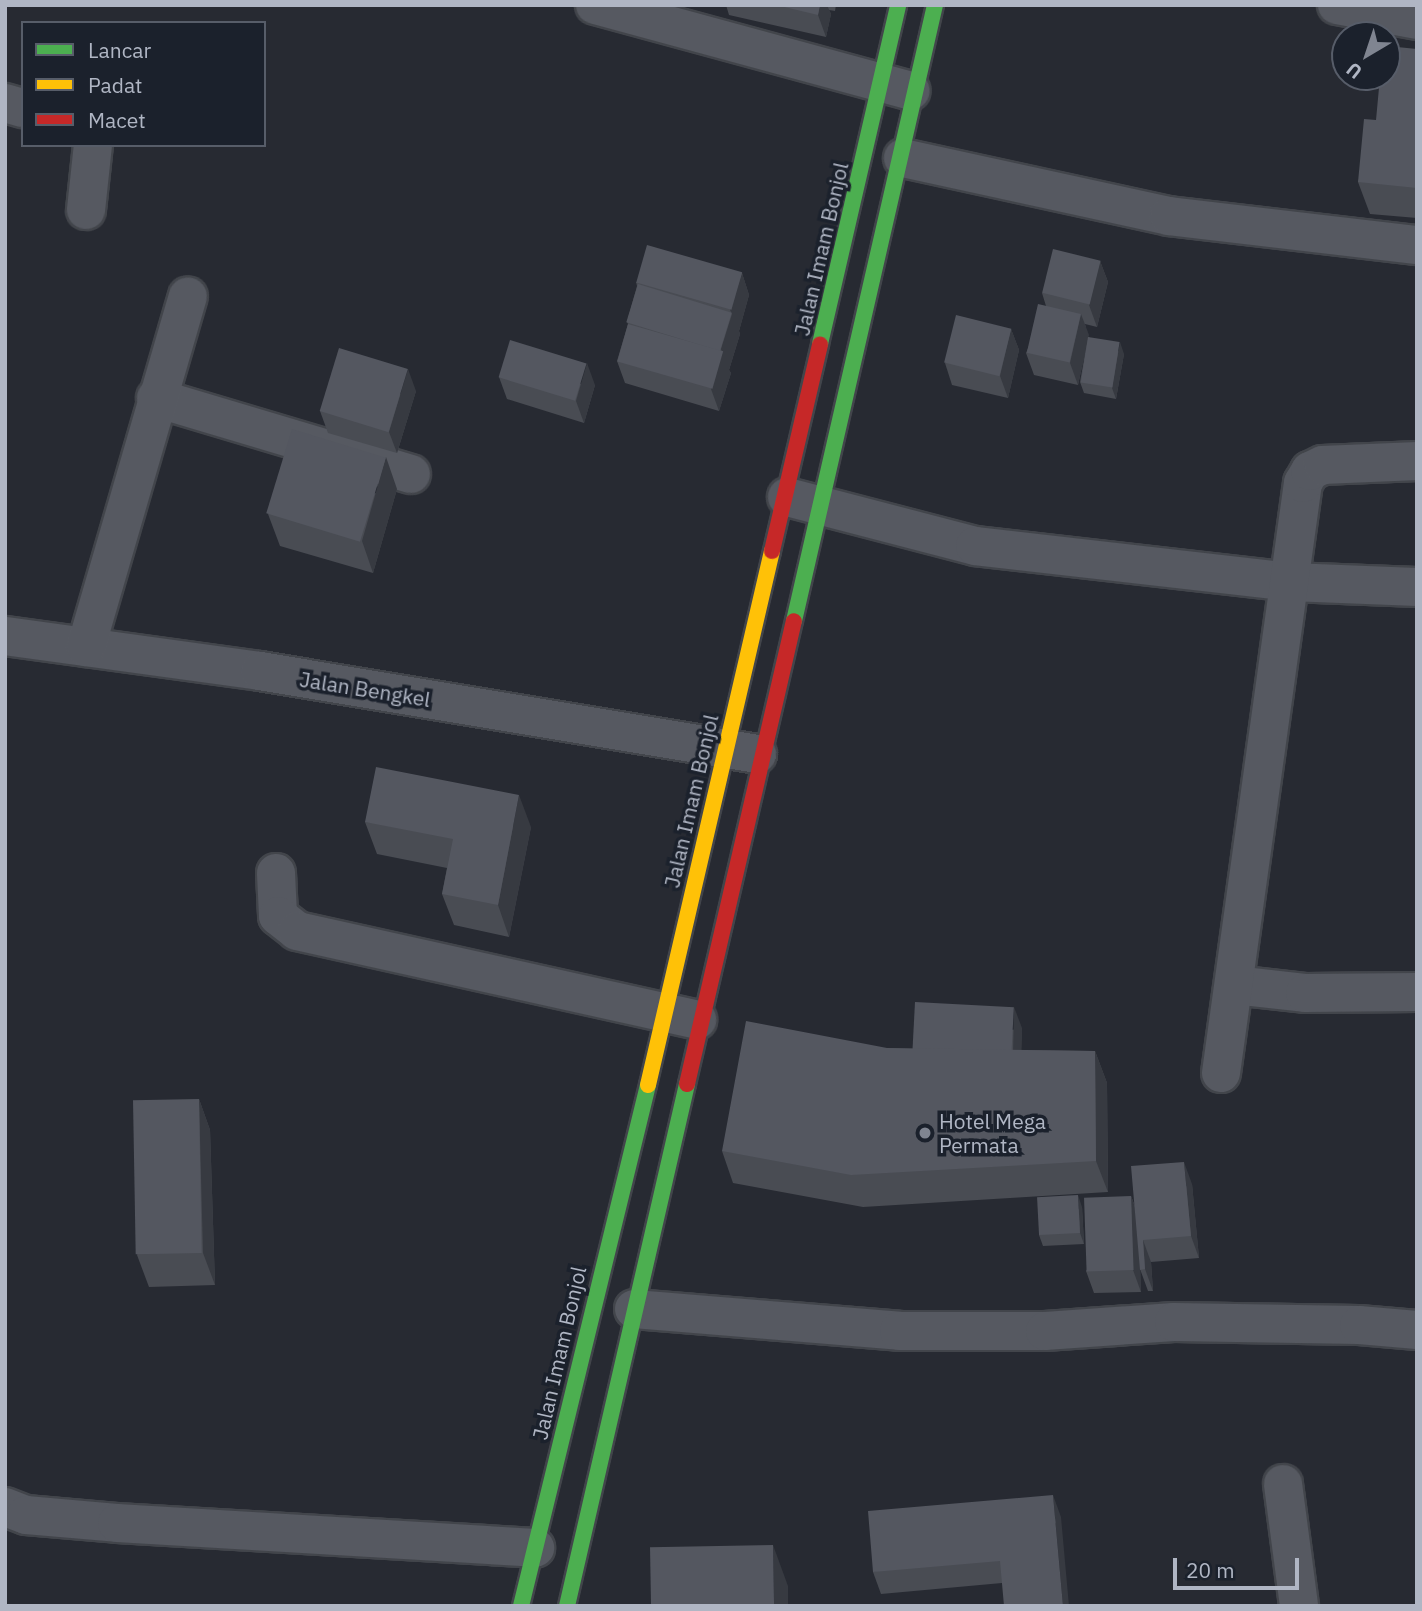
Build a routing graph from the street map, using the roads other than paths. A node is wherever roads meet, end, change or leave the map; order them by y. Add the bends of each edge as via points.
1 (595, 5) edge
2 (898, 5) edge
3 (935, 5) edge
4 (1337, 5) edge
5 (1417, 20) edge
6 (880, 84) junction
7 (917, 93) junction
8 (93, 147) edge
9 (903, 158) junction
10 (86, 210) dead end
11 (1417, 246) edge
12 (188, 298) dead end
13 (156, 398) junction
14 (1417, 461) edge
15 (411, 474) dead end
16 (800, 501) junction
17 (1290, 582) junction
18 (1417, 587) edge
19 (5, 636) edge
20 (86, 647) junction
21 (724, 748) junction
22 (762, 755) junction
23 (276, 873) dead end
24 (1234, 985) junction
25 (1417, 992) edge
26 (683, 1016) junction
27 (1221, 1073) dead end
28 (640, 1195) junction
29 (595, 1293) junction
30 (634, 1308) junction
31 (1417, 1331) edge
32 (1283, 1484) dead end
33 (5, 1507) edge
34 (535, 1548) junction
35 (521, 1606) edge
36 (567, 1606) edge
37 (1299, 1606) edge

1 - 6 street
2 - 6 highway, Jalan Imam Bonjol
3 - 7 highway, Jalan Imam Bonjol
4 - 5 street
6 - 7 street
6 - 16 highway, Jalan Imam Bonjol
7 - 9 highway, Jalan Imam Bonjol
8 - 10 street
9 - 11 street via 1168,216
9 - 16 highway, Jalan Imam Bonjol
12 - 13 street
13 - 15 street
13 - 20 street
14 - 17 street via 1323,465 1310,471 1303,484
16 - 17 street via 975,545
16 - 21 highway, Jalan Imam Bonjol
16 - 22 highway, Jalan Imam Bonjol
17 - 18 street
17 - 24 street
19 - 20 street, Jalan Bengkel
20 - 21 street, Jalan Bengkel
21 - 22 street, Jalan Bengkel
21 - 26 highway, Jalan Imam Bonjol
22 - 26 highway, Jalan Imam Bonjol
23 - 26 street via 278,916 297,930
24 - 25 street via 1305,993
24 - 27 street
26 - 28 highway, Jalan Imam Bonjol
26 - 28 highway, Jalan Imam Bonjol
28 - 29 highway, Jalan Imam Bonjol
28 - 30 highway, Jalan Imam Bonjol
29 - 30 highway
29 - 34 highway, Jalan Imam Bonjol
30 - 31 street via 900,1331 1045,1331 1174,1322 1360,1325
30 - 36 highway, Jalan Imam Bonjol
32 - 37 street
33 - 34 street via 26,1515 117,1523
34 - 35 highway, Jalan Imam Bonjol

